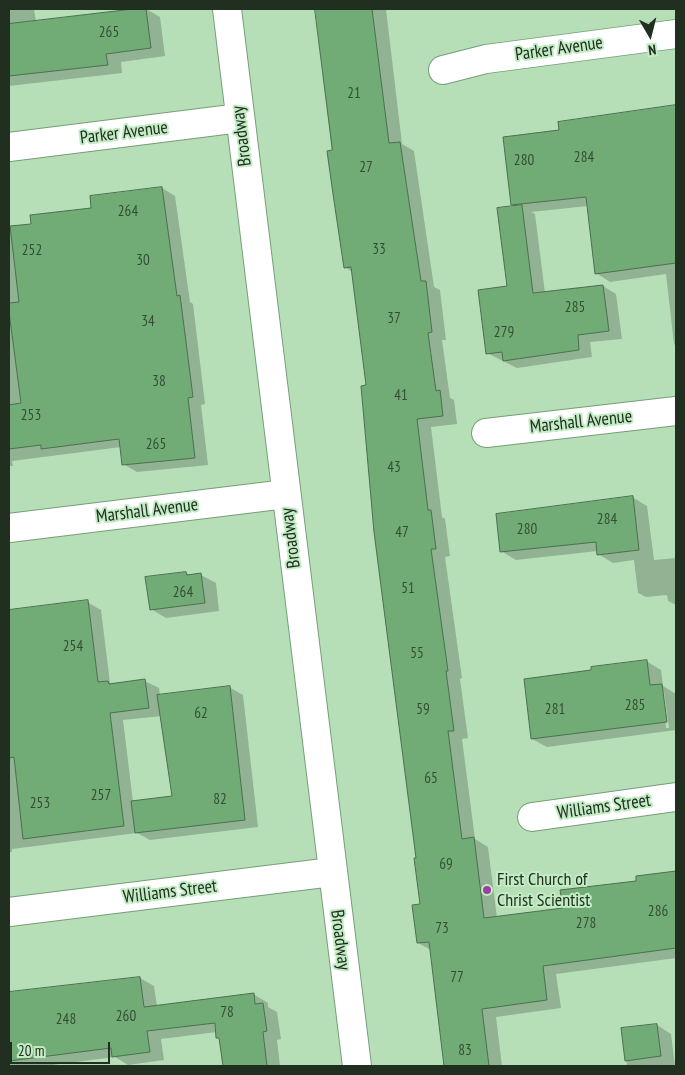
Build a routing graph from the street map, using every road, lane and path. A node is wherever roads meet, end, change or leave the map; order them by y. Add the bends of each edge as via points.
1 (227, 9) edge
2 (676, 34) edge
3 (443, 70) dead end
4 (240, 118) junction
5 (9, 147) edge
6 (676, 412) edge
7 (486, 433) dead end
8 (286, 494) junction
9 (9, 528) edge
10 (676, 797) edge
11 (532, 817) dead end
12 (332, 872) junction
13 (9, 912) edge
14 (356, 1066) edge

1 - 4 street, Broadway
2 - 3 street, Parker Avenue via 486,59
4 - 5 street, Parker Avenue
4 - 8 street, Broadway
6 - 7 street, Marshall Avenue
8 - 9 street, Marshall Avenue
8 - 12 street, Broadway
10 - 11 street, Williams Street
12 - 13 street, Williams Street
12 - 14 street, Broadway

